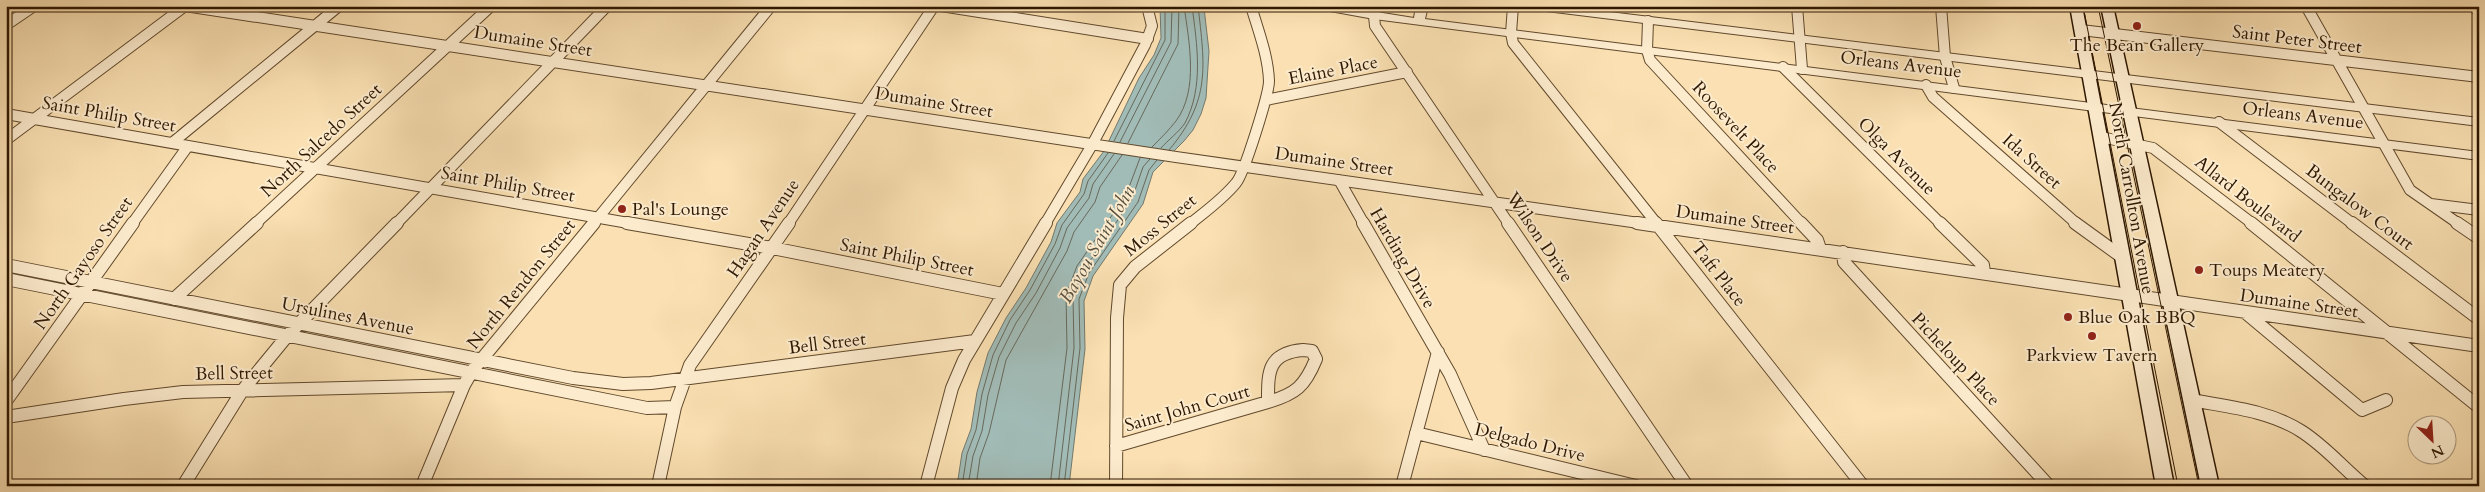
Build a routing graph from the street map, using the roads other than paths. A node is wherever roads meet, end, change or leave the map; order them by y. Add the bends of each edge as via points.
1 (34, 6) edge
2 (185, 6) edge
3 (339, 6) edge
4 (491, 6) edge
5 (607, 6) edge
6 (771, 6) edge
7 (934, 6) edge
8 (941, 6) edge
9 (1147, 6) edge
10 (1320, 6) edge
11 (1422, 6) edge
12 (1513, 6) edge
13 (1530, 6) edge
14 (1797, 6) edge
15 (1941, 6) edge
16 (2076, 6) edge
17 (2107, 6) edge
18 (2306, 6) edge
19 (2474, 6) edge
20 (1253, 7) edge
21 (1375, 11) edge
22 (2479, 13) edge
23 (1419, 21) junction
24 (1648, 21) junction
25 (6, 25) edge
26 (315, 26) junction
27 (2081, 30) junction
28 (1511, 33) junction
29 (2113, 34) junction
30 (1148, 38) junction
31 (1798, 38) junction
32 (448, 46) junction
33 (1647, 50) junction
34 (1945, 57) junction
35 (2336, 60) junction
36 (553, 62) junction
37 (1782, 67) junction
38 (1802, 70) junction
39 (1407, 72) junction
40 (2089, 75) junction
41 (2479, 77) edge
42 (2124, 79) junction
43 (707, 85) junction
44 (1926, 85) junction
45 (1954, 88) junction
46 (1266, 100) junction
47 (2095, 106) junction
48 (865, 109) junction
49 (2364, 109) junction
50 (2131, 111) junction
51 (6, 114) edge
52 (32, 118) junction
53 (2219, 122) junction
54 (2479, 122) edge
55 (2101, 137) junction
56 (6, 140) edge
57 (2382, 142) junction
58 (172, 143) junction
59 (2138, 144) junction
60 (1092, 145) junction
61 (188, 146) junction
62 (2479, 156) edge
63 (1245, 166) junction
64 (316, 168) junction
65 (1339, 180) junction
66 (430, 188) junction
67 (1493, 202) junction
68 (2426, 203) junction
69 (2479, 210) edge
70 (598, 218) junction
71 (1660, 227) junction
72 (2479, 238) edge
73 (772, 248) junction
74 (1820, 249) junction
75 (1843, 252) junction
76 (2122, 256) junction
77 (6, 265) edge
78 (1984, 272) junction
79 (6, 278) edge
80 (91, 282) junction
81 (82, 294) junction
82 (1003, 294) junction
83 (2129, 295) junction
84 (174, 298) junction
85 (2170, 300) junction
86 (2246, 313) junction
87 (2479, 319) edge
88 (299, 324) junction
89 (2389, 333) junction
90 (288, 335) junction
91 (975, 341) junction
92 (2479, 346) edge
93 (1438, 352) junction
94 (481, 360) junction
95 (472, 371) junction
96 (684, 379) junction
97 (464, 385) junction
98 (242, 391) junction
99 (2191, 400) junction
100 (2386, 400) dead end
101 (6, 401) edge
102 (1268, 403) junction
103 (2479, 407) edge
104 (675, 408) junction
105 (6, 418) edge
106 (1416, 434) junction
107 (1116, 446) junction
108 (1484, 450) junction
109 (1585, 480) edge
110 (183, 486) edge
111 (422, 486) edge
112 (658, 486) edge
113 (926, 486) edge
114 (1116, 486) edge
115 (1402, 486) edge
116 (1636, 486) edge
117 (1687, 486) edge
118 (1862, 486) edge
119 (2049, 486) edge
120 (2165, 486) edge
121 (2210, 486) edge
122 (2365, 486) edge

1 - 25 street
2 - 26 street, Dumaine Street
2 - 52 street
3 - 26 street
4 - 32 street, North Salcedo Street
5 - 36 street
6 - 43 street, North Rendon Street
7 - 48 street, Hagan Avenue
8 - 30 street
9 - 30 street via 1152,26
10 - 21 street, Orleans Avenue
11 - 23 street
12 - 28 street
13 - 24 street, Orleans Avenue
14 - 31 street
15 - 34 street
16 - 27 main road, North Carrollton Avenue
17 - 29 main road, North Carrollton Avenue
18 - 35 street
19 - 22 street
20 - 46 street, Moss Street via 1266,56 1269,82
21 - 23 street, Orleans Avenue
21 - 39 street, Wilson Drive via 1375,26
23 - 28 street, Orleans Avenue
24 - 31 street, Orleans Avenue
24 - 33 street
26 - 32 street, Dumaine Street
26 - 58 street
27 - 29 street, Saint Peter Street
27 - 40 main road, North Carrollton Avenue
28 - 33 street, Orleans Avenue
28 - 71 street, Taft Place via 1513,43
29 - 35 street, Saint Peter Street
29 - 42 main road, North Carrollton Avenue
30 - 60 street
31 - 34 street, Orleans Avenue
31 - 38 street
32 - 36 street, Dumaine Street
32 - 64 street, North Salcedo Street
33 - 37 street, Orleans Avenue
33 - 74 street, Roosevelt Place via 1650,60 1817,240
34 - 40 street, Orleans Avenue
34 - 45 street
35 - 41 street, Saint Peter Street
35 - 49 street
36 - 43 street, Dumaine Street
36 - 66 street
37 - 38 street, Orleans Avenue
37 - 78 street, Olga Avenue via 1983,266
38 - 44 street, Orleans Avenue
39 - 46 street, Elaine Place
39 - 67 street, Wilson Drive
40 - 42 street, Orleans Avenue
40 - 47 main road, North Carrollton Avenue
42 - 49 street, Orleans Avenue
42 - 50 main road, North Carrollton Avenue
43 - 48 street, Dumaine Street
43 - 70 street, North Rendon Street
44 - 45 street, Orleans Avenue
44 - 76 street, Ida Street via 1933,97 2077,224
45 - 47 street, Orleans Avenue
46 - 63 street, Moss Street
47 - 50 street, Orleans Avenue
47 - 55 main road, North Carrollton Avenue
48 - 60 street, Dumaine Street
48 - 73 street, Hagan Avenue
49 - 54 street, Orleans Avenue
49 - 57 street
50 - 53 street, Orleans Avenue
50 - 59 main road, North Carrollton Avenue
51 - 52 street, Saint Philip Street
52 - 56 street
52 - 58 street, Saint Philip Street
53 - 57 street, Orleans Avenue
53 - 87 street, Bungalow Court
55 - 59 street, Allard Boulevard
55 - 76 main road, North Carrollton Avenue
57 - 62 street, Orleans Avenue
57 - 68 street via 2410,190
58 - 61 street, Saint Philip Street
59 - 85 main road, North Carrollton Avenue
59 - 89 street, Allard Boulevard via 2153,148
60 - 63 street, Dumaine Street
60 - 82 street
61 - 64 street, Saint Philip Street
61 - 80 street, North Gayoso Street
63 - 65 street, Dumaine Street
63 - 107 street, Moss Street via 1234,188 1135,267 1120,285
64 - 66 street, Saint Philip Street
64 - 84 street, North Salcedo Street
65 - 67 street, Dumaine Street
65 - 93 street, Harding Drive
66 - 70 street, Saint Philip Street
66 - 88 street
67 - 71 street, Dumaine Street
67 - 117 street, Wilson Drive
68 - 69 street
68 - 72 street
70 - 73 street, Saint Philip Street
70 - 94 street, North Rendon Street
71 - 74 street, Dumaine Street
71 - 118 street, Taft Place
73 - 82 street, Saint Philip Street
73 - 96 street, Hagan Avenue via 690,365
74 - 75 street, Dumaine Street
75 - 78 street, Dumaine Street
75 - 119 street, Picheloup Place via 1844,262
76 - 83 main road, North Carrollton Avenue
77 - 80 street, Ursulines Avenue
78 - 83 street, Dumaine Street
79 - 81 street, Ursulines Avenue
80 - 81 street, North Gayoso Street
80 - 84 street, Ursulines Avenue
81 - 90 street, Ursulines Avenue
81 - 101 street, North Gayoso Street
82 - 91 street
83 - 85 street, Dumaine Street
83 - 120 main road, North Carrollton Avenue
84 - 88 street, Ursulines Avenue
85 - 86 street, Dumaine Street
85 - 99 main road, North Carrollton Avenue
86 - 89 street, Dumaine Street
86 - 100 street via 2362,410
88 - 90 street
88 - 94 street, Ursulines Avenue
89 - 92 street, Dumaine Street
89 - 103 street, Allard Boulevard
90 - 95 street, Ursulines Avenue
90 - 98 street
91 - 96 street, Bell Street
91 - 113 street via 952,388
93 - 106 street
93 - 108 street, Harding Drive via 1466,405
94 - 95 street, North Rendon Street
94 - 96 street, Ursulines Avenue via 616,383
95 - 97 street, North Rendon Street
95 - 104 street, Ursulines Avenue via 647,408
96 - 104 street, Hagan Avenue
97 - 98 street, Bell Street
97 - 111 street, North Rendon Street
98 - 105 street, Bell Street via 162,394
98 - 110 street
99 - 121 main road, North Carrollton Avenue
99 - 122 street via 2270,416 2290,424 2303,431
102 - 102 street, Saint John Court via 1270,364 1275,358 1300,350 1312,351 1316,359 1300,388 1287,397
102 - 107 street, Saint John Court
104 - 112 street, Hagan Avenue
106 - 108 street, Delgado Drive
106 - 115 street
107 - 114 street, Moss Street
108 - 109 street, Delgado Drive
109 - 116 street, Delgado Drive

